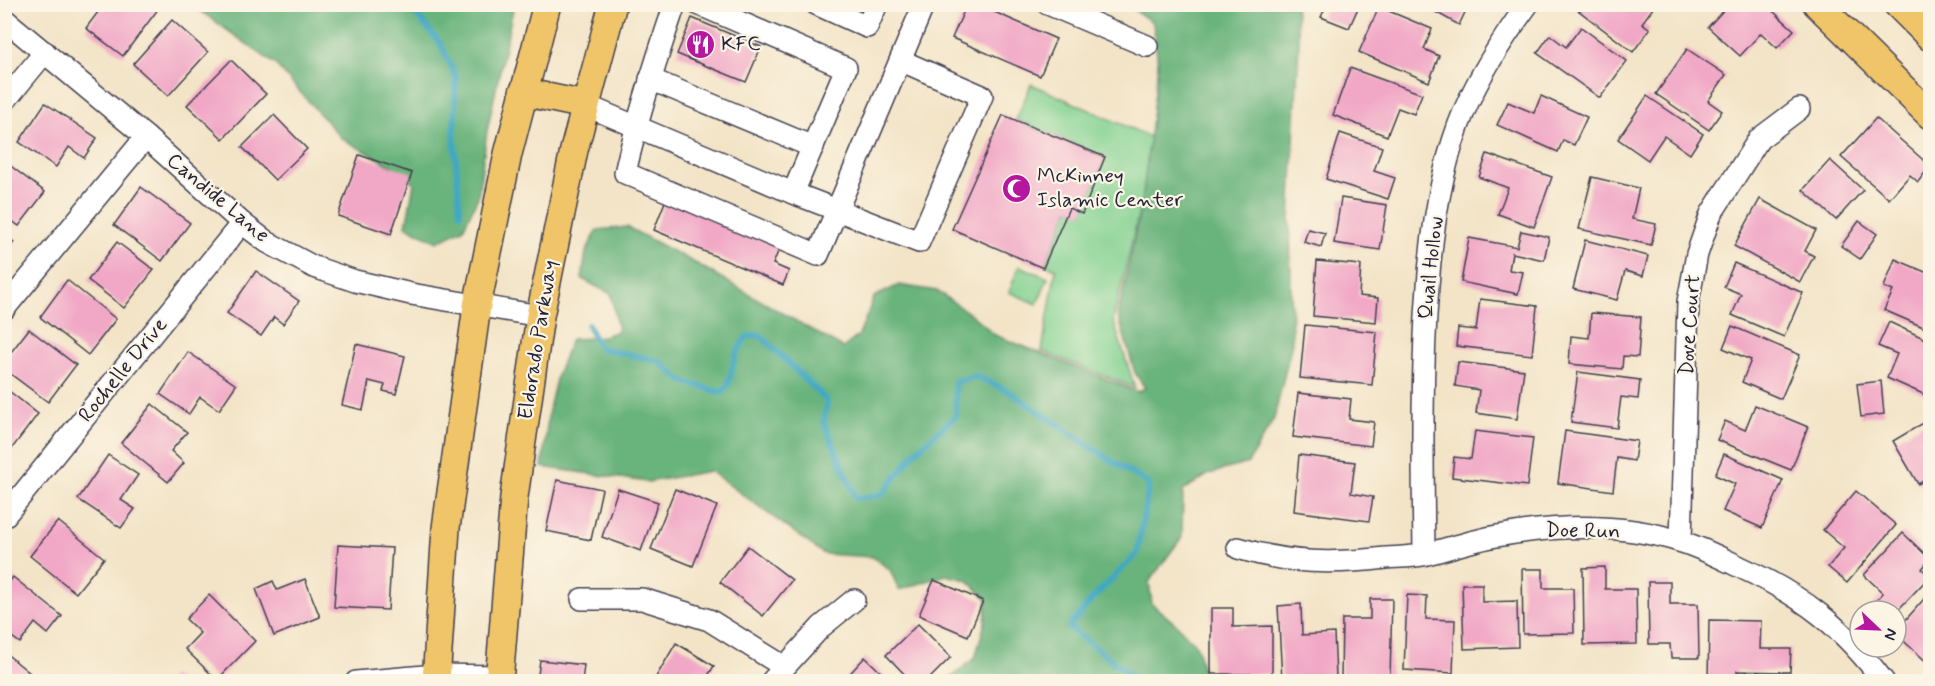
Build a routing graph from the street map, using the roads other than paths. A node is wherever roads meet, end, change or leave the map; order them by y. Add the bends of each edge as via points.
1 (547, 4) edge
2 (613, 4) edge
3 (675, 4) edge
4 (698, 4) edge
5 (816, 4) edge
6 (877, 4) edge
7 (924, 4) edge
8 (1048, 4) edge
9 (1528, 4) edge
10 (1817, 4) edge
11 (1897, 4) edge
12 (4, 19) edge
13 (1930, 37) edge
14 (1147, 46) dead end
15 (45, 52) junction
16 (902, 61) junction
17 (650, 79) junction
18 (524, 92) junction
19 (4, 102) edge
20 (585, 105) junction
21 (1799, 109) dead end
22 (1930, 115) edge
23 (636, 126) junction
24 (146, 138) junction
25 (813, 147) junction
26 (793, 194) junction
27 (837, 210) junction
28 (242, 223) junction
29 (477, 306) junction
30 (4, 309) edge
31 (540, 316) junction
32 (4, 517) edge
33 (1681, 541) junction
34 (1238, 548) dead end
35 (1424, 554) junction
36 (582, 599) dead end
37 (854, 600) dead end
38 (777, 674) edge
39 (436, 678) edge
40 (499, 679) edge
41 (356, 681) edge
42 (1884, 681) edge

1 - 18 main road
2 - 20 main road, Eldorado Parkway
3 - 17 street
4 - 25 street via 846,68
5 - 6 street via 867,27
7 - 16 street
8 - 14 street
9 - 35 street, Quail Hollow via 1479,80 1464,111 1438,200 1423,351
10 - 22 main road
11 - 13 main road
12 - 15 street, Candide Lane
15 - 19 street
15 - 24 street, Candide Lane
16 - 27 street
16 - 27 street via 982,96 978,107 919,242
17 - 23 street
17 - 25 street
18 - 20 main road
18 - 29 main road
20 - 23 street
20 - 31 main road, Eldorado Parkway
21 - 33 street, Dove Court via 1759,139 1712,214 1697,254 1688,302
23 - 26 street
23 - 27 street via 625,173 818,255
24 - 28 street, Candide Lane
24 - 30 street
25 - 26 street
26 - 27 street
28 - 29 street, Candide Lane via 267,242 314,267 411,294
28 - 32 street, Rochelle Drive
29 - 31 street, Candide Lane
29 - 39 main road via 446,528
31 - 40 main road, Eldorado Parkway via 514,498
33 - 35 street, Doe Run via 1614,530 1549,528
33 - 42 street, Doe Run via 1757,575 1818,610
34 - 35 street, Doe Run via 1284,560 1323,563
36 - 38 street via 642,599 709,620
37 - 38 street via 821,627
39 - 40 street
39 - 41 street

